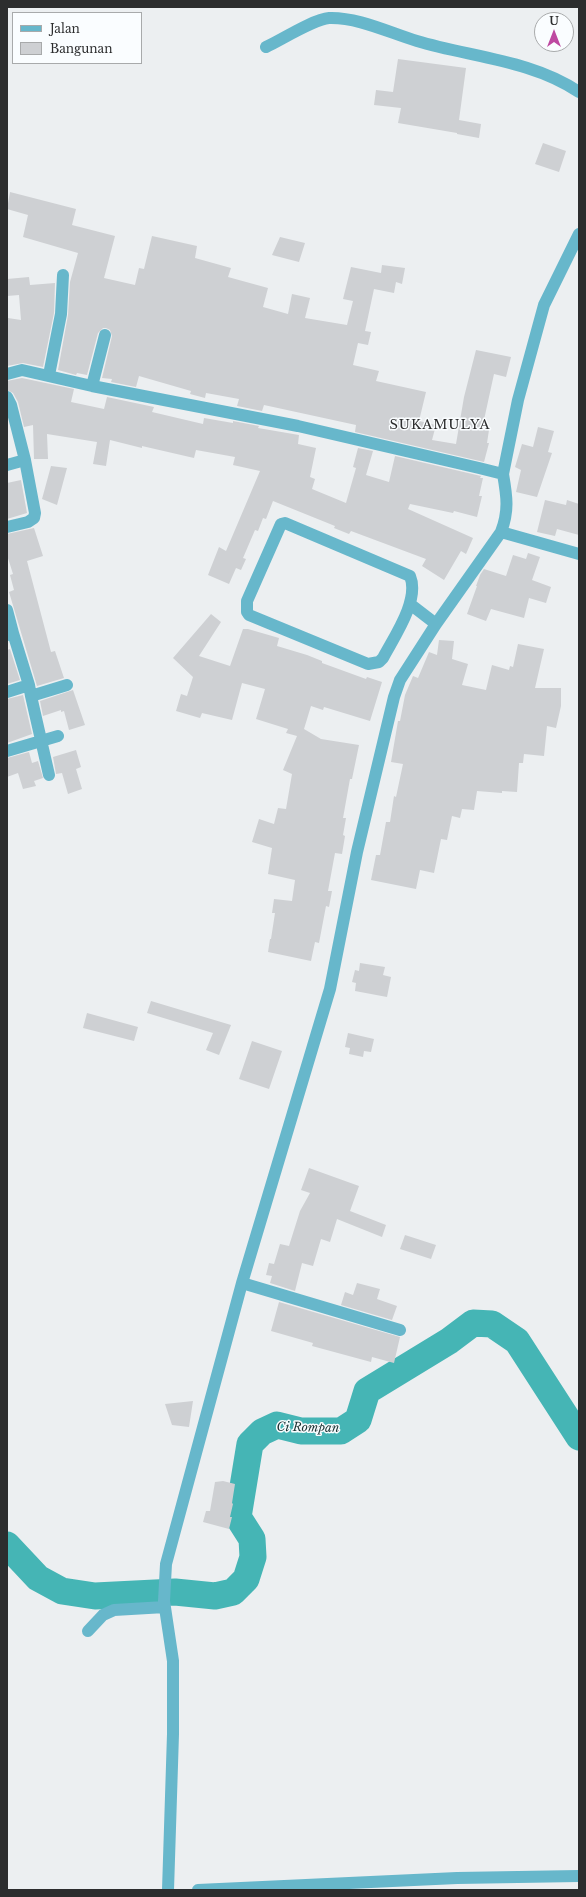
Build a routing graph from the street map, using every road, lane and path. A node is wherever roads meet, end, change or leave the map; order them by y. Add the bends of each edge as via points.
1 (266, 48) dead end
2 (579, 92) edge
3 (579, 234) edge
4 (63, 275) dead end
5 (105, 335) dead end
6 (7, 374) edge
7 (49, 375) junction
8 (92, 386) junction
9 (7, 397) edge
10 (25, 460) junction
11 (7, 464) edge
12 (503, 474) junction
13 (7, 527) edge
14 (501, 532) junction
15 (579, 554) edge
16 (410, 604) junction
17 (7, 610) edge
18 (436, 624) junction
19 (10, 634) edge
20 (67, 685) dead end
21 (30, 691) junction
22 (7, 692) edge
23 (58, 736) dead end
24 (40, 741) junction
25 (7, 751) edge
26 (49, 775) dead end
27 (242, 1283) junction
28 (400, 1330) dead end
29 (164, 1604) junction
30 (88, 1631) dead end
31 (579, 1876) edge
32 (457, 1884) edge
33 (168, 1890) edge
34 (198, 1890) edge

1 - 2 street via 320,20 336,18 358,22 417,42 525,68
3 - 12 street via 544,305 518,400
4 - 7 street via 61,314
5 - 8 street
6 - 7 street via 22,370
7 - 8 street
8 - 12 street via 298,426
9 - 10 street
10 - 11 street
10 - 13 street via 34,518
12 - 14 street via 508,508
14 - 15 street
14 - 18 street
16 - 16 street via 410,576 285,523 281,524 246,606 249,615 373,664 383,658
16 - 18 street
17 - 19 street
18 - 27 street via 400,680 394,697 357,852 330,989
19 - 21 street
20 - 21 street
21 - 22 street
21 - 24 street
23 - 24 street
24 - 25 street
24 - 26 street
27 - 28 street
27 - 29 street via 166,1564
29 - 30 street via 114,1610 102,1616
29 - 33 street via 173,1669
31 - 32 street
32 - 34 street

